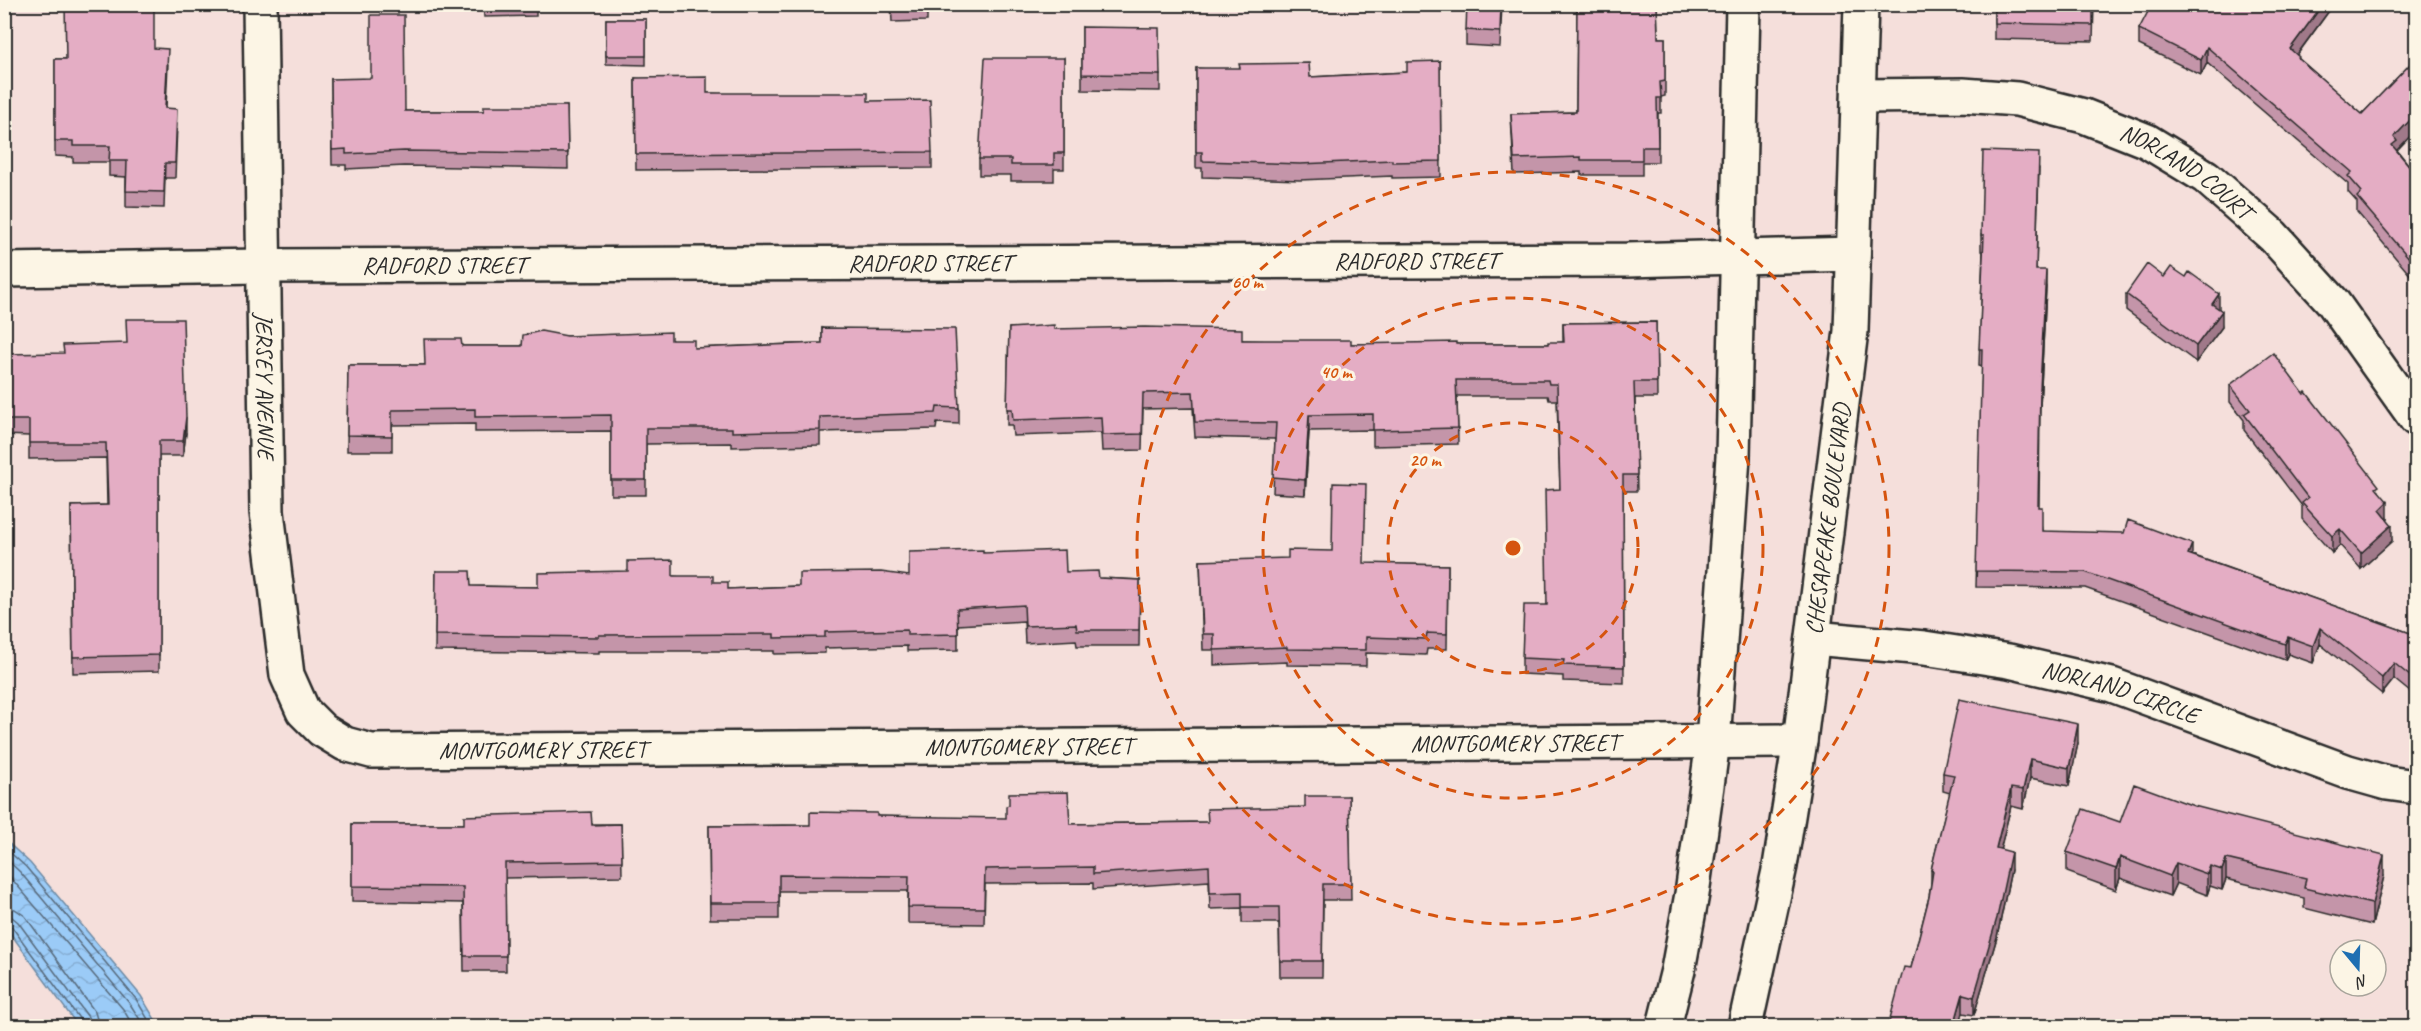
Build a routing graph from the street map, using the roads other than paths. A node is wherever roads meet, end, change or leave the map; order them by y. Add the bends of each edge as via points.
1 (260, 4) edge
2 (1743, 4) edge
3 (1861, 4) edge
4 (1859, 96) junction
5 (1853, 254) junction
6 (1738, 257) junction
7 (263, 266) junction
8 (4, 270) edge
9 (2416, 419) edge
10 (1814, 638) junction
11 (1800, 741) junction
12 (1713, 742) junction
13 (345, 744) joint
14 (2416, 787) edge
15 (1664, 1026) edge
16 (1745, 1026) edge

1 - 7 street, JERSEY AVENUE
2 - 6 street
3 - 4 street, CHESAPEAKE BOULEVARD
4 - 5 street, CHESAPEAKE BOULEVARD
4 - 9 street, NORLAND COURT via 2017,99 2084,116 2147,141 2206,177 2273,236 2332,301
5 - 6 street, RADFORD STREET
5 - 10 street, CHESAPEAKE BOULEVARD via 1851,331
6 - 7 street, RADFORD STREET
6 - 12 street via 1733,457
7 - 8 street, RADFORD STREET
7 - 13 street, JERSEY AVENUE via 267,512 287,675 303,711 322,730
10 - 11 street, CHESAPEAKE BOULEVARD
10 - 14 street, NORLAND CIRCLE via 1998,659 2112,685 2348,772
11 - 12 street
11 - 16 street, CHESAPEAKE BOULEVARD via 1780,866
12 - 13 street, MONTGOMERY STREET via 383,751
12 - 15 street via 1692,894

